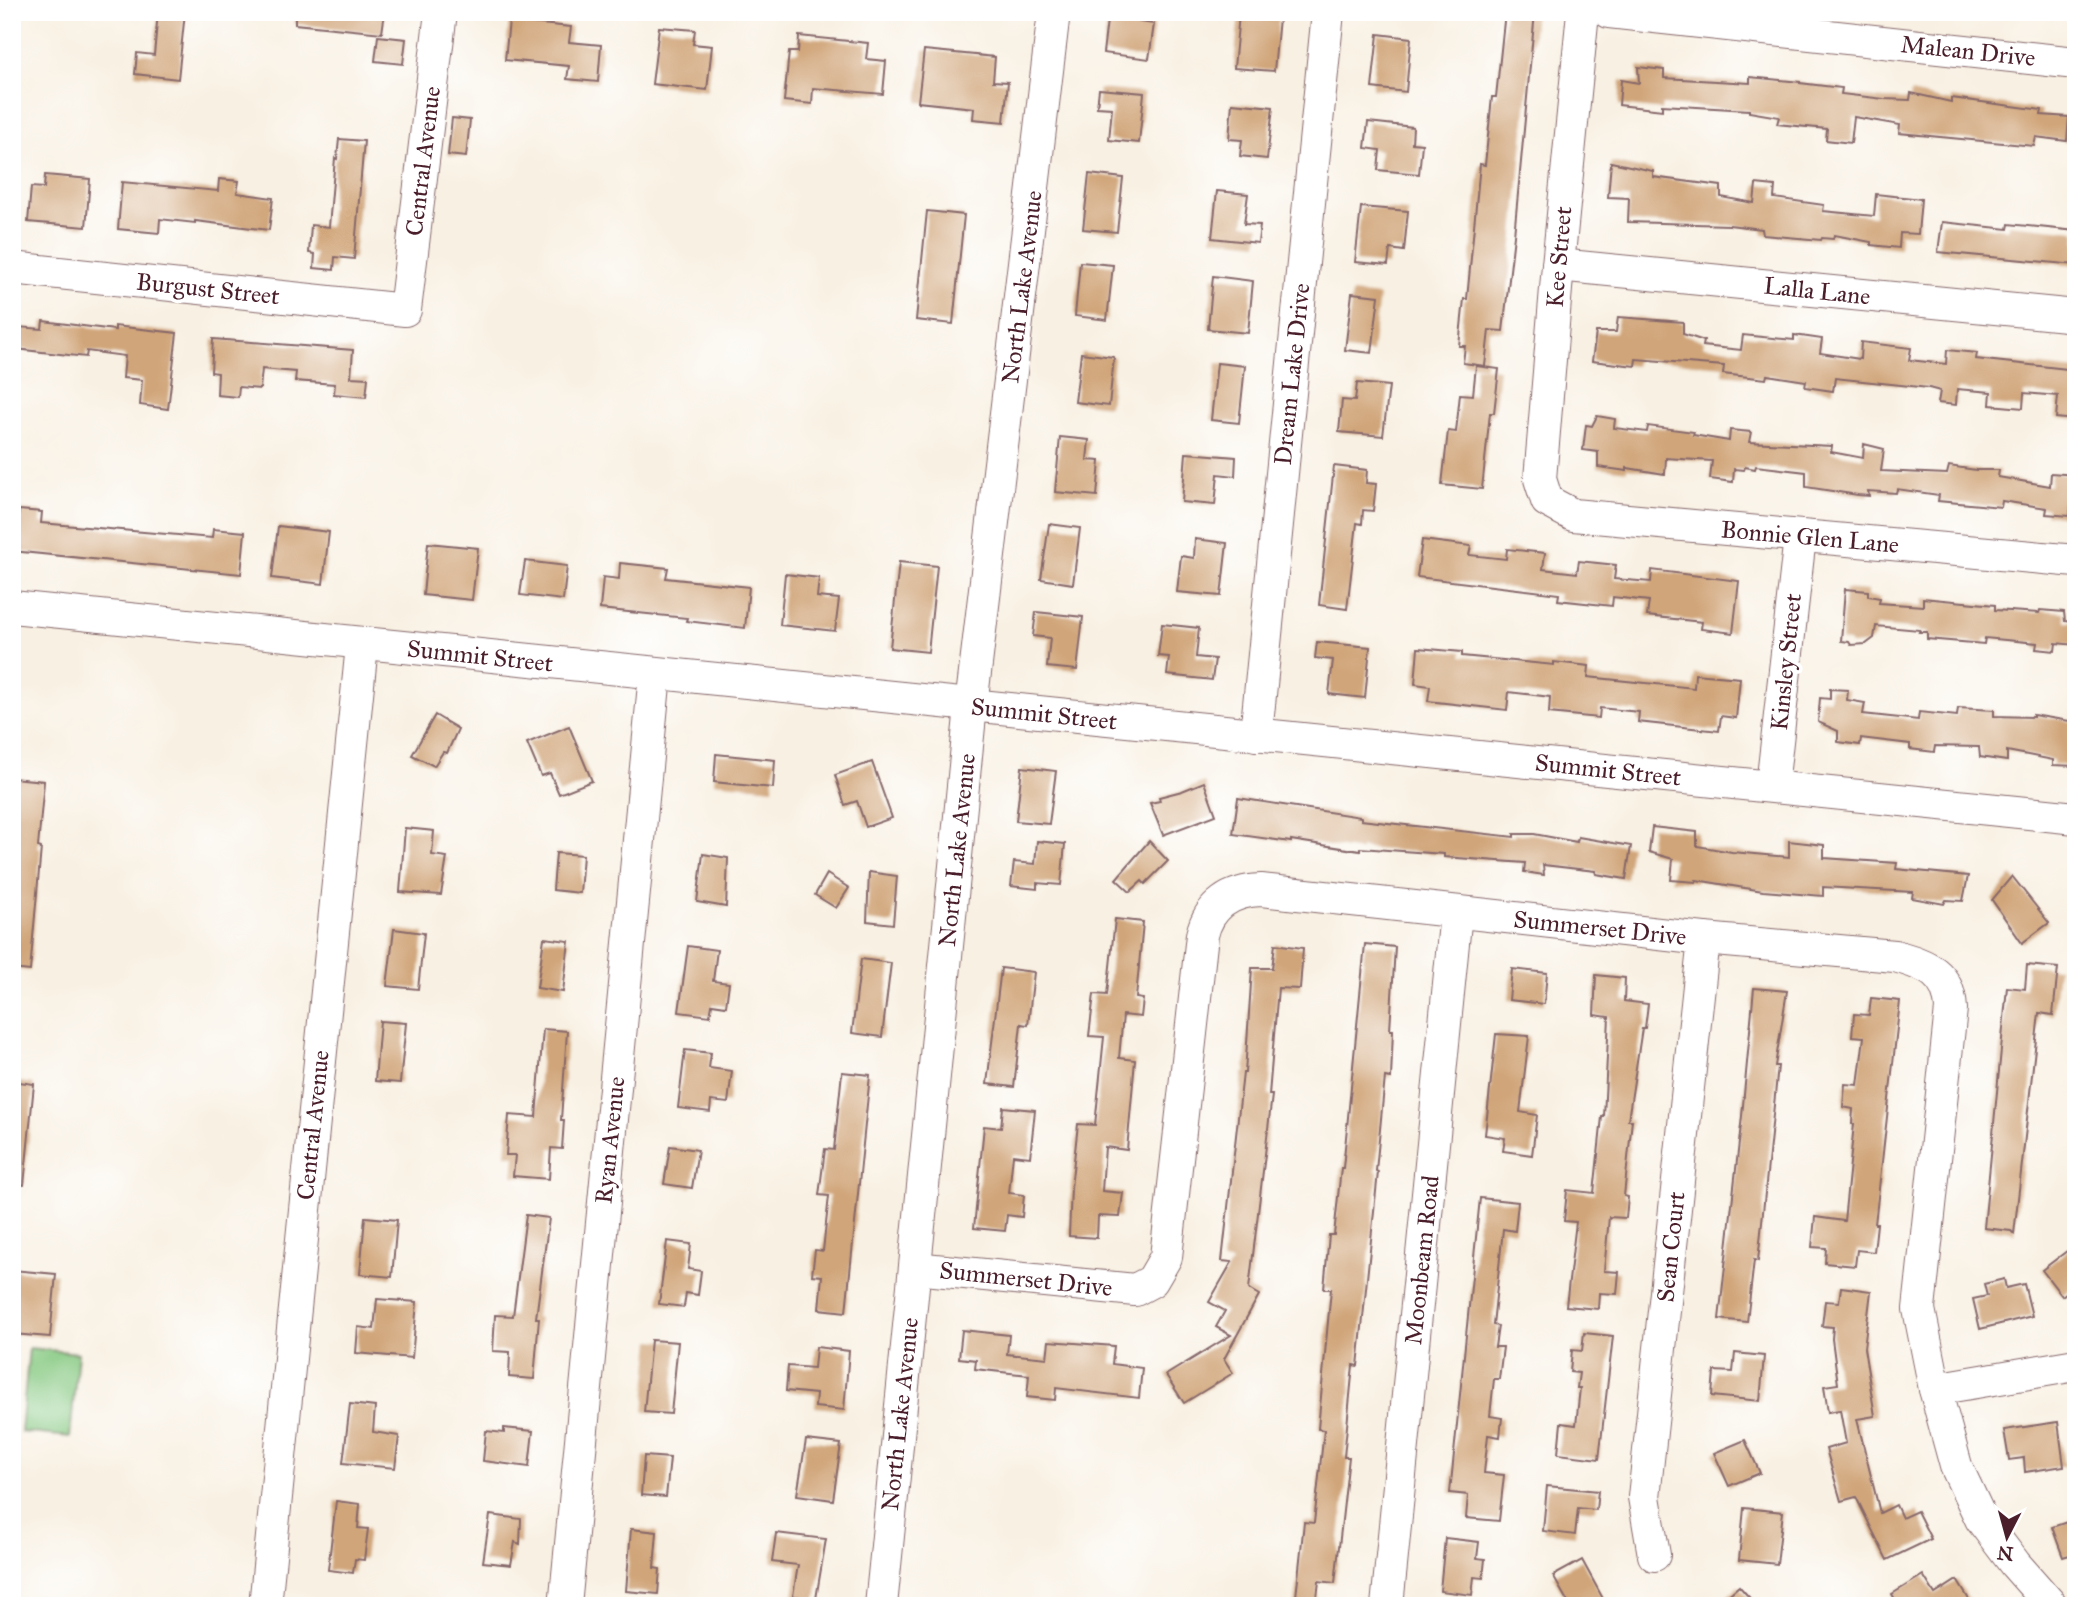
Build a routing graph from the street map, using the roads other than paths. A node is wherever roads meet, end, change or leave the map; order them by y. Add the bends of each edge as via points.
1 (441, 12) edge
2 (1054, 12) edge
3 (1328, 12) edge
4 (1583, 12) edge
5 (1609, 12) edge
6 (2076, 63) edge
7 (1558, 265) junction
8 (12, 268) edge
9 (405, 310) joint
10 (2076, 316) edge
11 (1547, 501) joint
12 (1800, 537) junction
13 (2076, 561) edge
14 (12, 607) edge
15 (362, 645) junction
16 (655, 674) junction
17 (971, 706) junction
18 (1256, 735) junction
19 (1772, 786) junction
20 (2076, 818) edge
21 (1456, 913) junction
22 (1704, 939) junction
23 (915, 1268) junction
24 (2076, 1366) edge
25 (1935, 1389) junction
26 (1654, 1555) dead end
27 (265, 1606) edge
28 (565, 1606) edge
29 (881, 1606) edge
30 (1387, 1606) edge
31 (2052, 1606) edge

1 - 9 street, Central Avenue
2 - 17 street, North Lake Avenue
3 - 18 street, Dream Lake Drive
4 - 7 street, Kee Street
5 - 6 street, Malean Drive
7 - 10 street, Lalla Lane
7 - 11 street, Kee Street via 1540,480
8 - 9 street, Burgust Street
11 - 12 street, Bonnie Glen Lane via 1573,515
12 - 13 street, Bonnie Glen Lane
12 - 19 street, Kinsley Street
14 - 15 street, Summit Street
15 - 16 street, Summit Street
15 - 27 street, Central Avenue
16 - 17 street, Summit Street
16 - 28 street, Ryan Avenue
17 - 18 street, Summit Street
17 - 23 street, North Lake Avenue
18 - 19 street, Summit Street
19 - 20 street, Summit Street
21 - 22 street, Summerset Drive
21 - 23 street, Summerset Drive via 1261,890 1235,893 1217,905 1205,925 1200,948 1166,1257 1152,1281 1135,1290
21 - 30 street, Moonbeam Road
22 - 25 street, Summerset Drive via 1895,956 1923,965 1942,979 1950,997 1951,1020 1919,1309
22 - 26 street, Sean Court via 1644,1497
23 - 29 street, North Lake Avenue
24 - 25 street
25 - 31 street, Summerset Drive via 1956,1465 1981,1518

